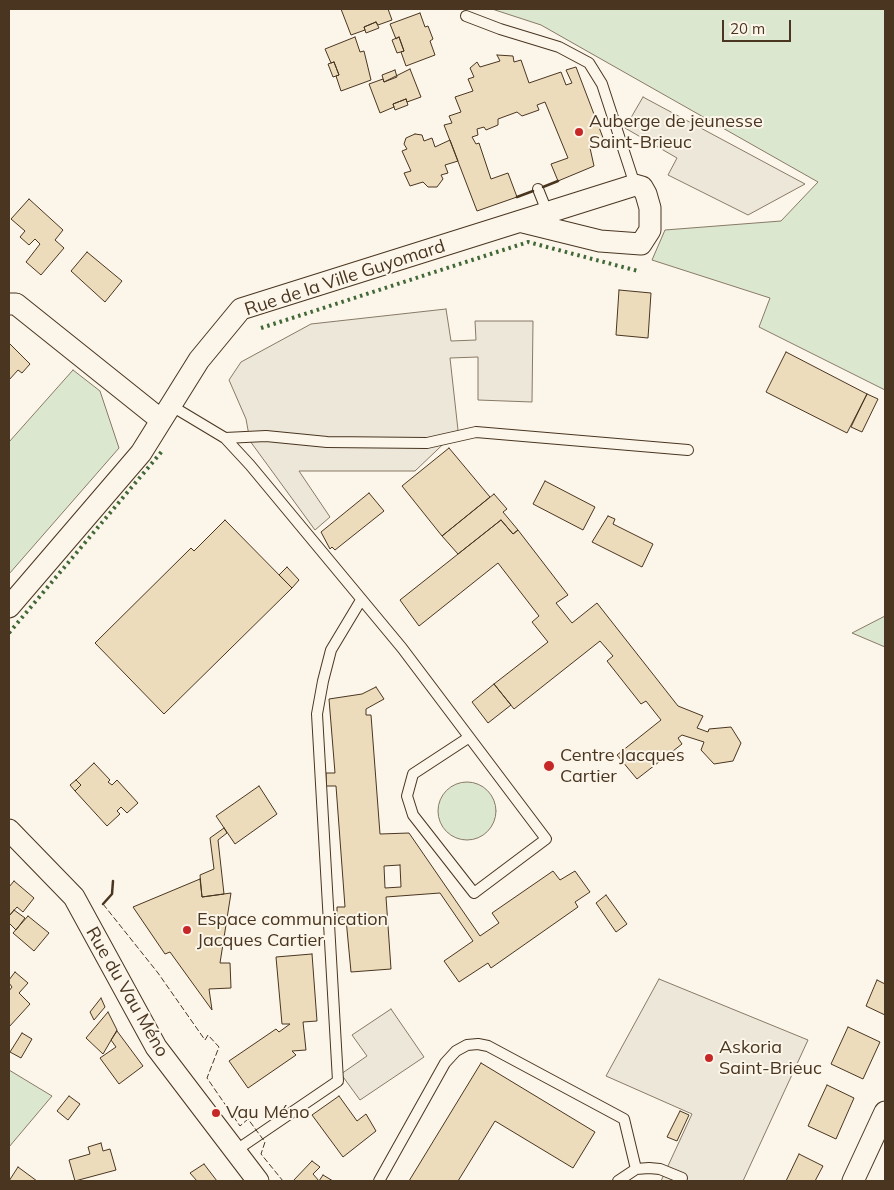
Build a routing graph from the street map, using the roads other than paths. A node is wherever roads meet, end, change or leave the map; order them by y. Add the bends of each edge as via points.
1 (466, 16) dead end
2 (634, 185) junction
3 (538, 189) dead end
4 (548, 214) junction
5 (523, 222) junction
6 (9, 304) edge
7 (165, 412) junction
8 (225, 438) junction
9 (688, 450) dead end
10 (361, 600) junction
11 (9, 607) edge
12 (468, 738) junction
13 (9, 830) edge
14 (885, 1112) edge
15 (235, 1151) junction
16 (636, 1169) junction
17 (682, 1178) dead end
18 (258, 1181) edge
19 (379, 1181) edge
20 (618, 1181) edge
21 (853, 1181) edge

1 - 2 lane via 558,47 589,63 602,84
2 - 4 street, Rue de la Ville Guyomard
2 - 5 street via 642,188 650,208 650,230 641,244 600,241
3 - 4 lane
4 - 5 street, Rue de la Ville Guyomard
5 - 7 street, Rue de la Ville Guyomard via 241,309 199,360
6 - 7 street via 16,304
7 - 8 lane
7 - 11 street, Rue de la Ville Guyomard via 141,453
8 - 9 lane via 266,436 327,442 426,443 476,432
8 - 10 lane
10 - 12 lane via 402,648
10 - 15 lane via 331,650 317,714 338,1081
12 - 12 lane via 546,839 474,893 413,815 407,796 412,774
13 - 15 street, Rue du Vau Méno via 74,897 156,1047
14 - 21 street
15 - 18 street, Rue du Vau Méno
16 - 17 lane via 660,1169
16 - 19 lane via 624,1119 488,1046 478,1044 456,1051 445,1063
16 - 20 lane

